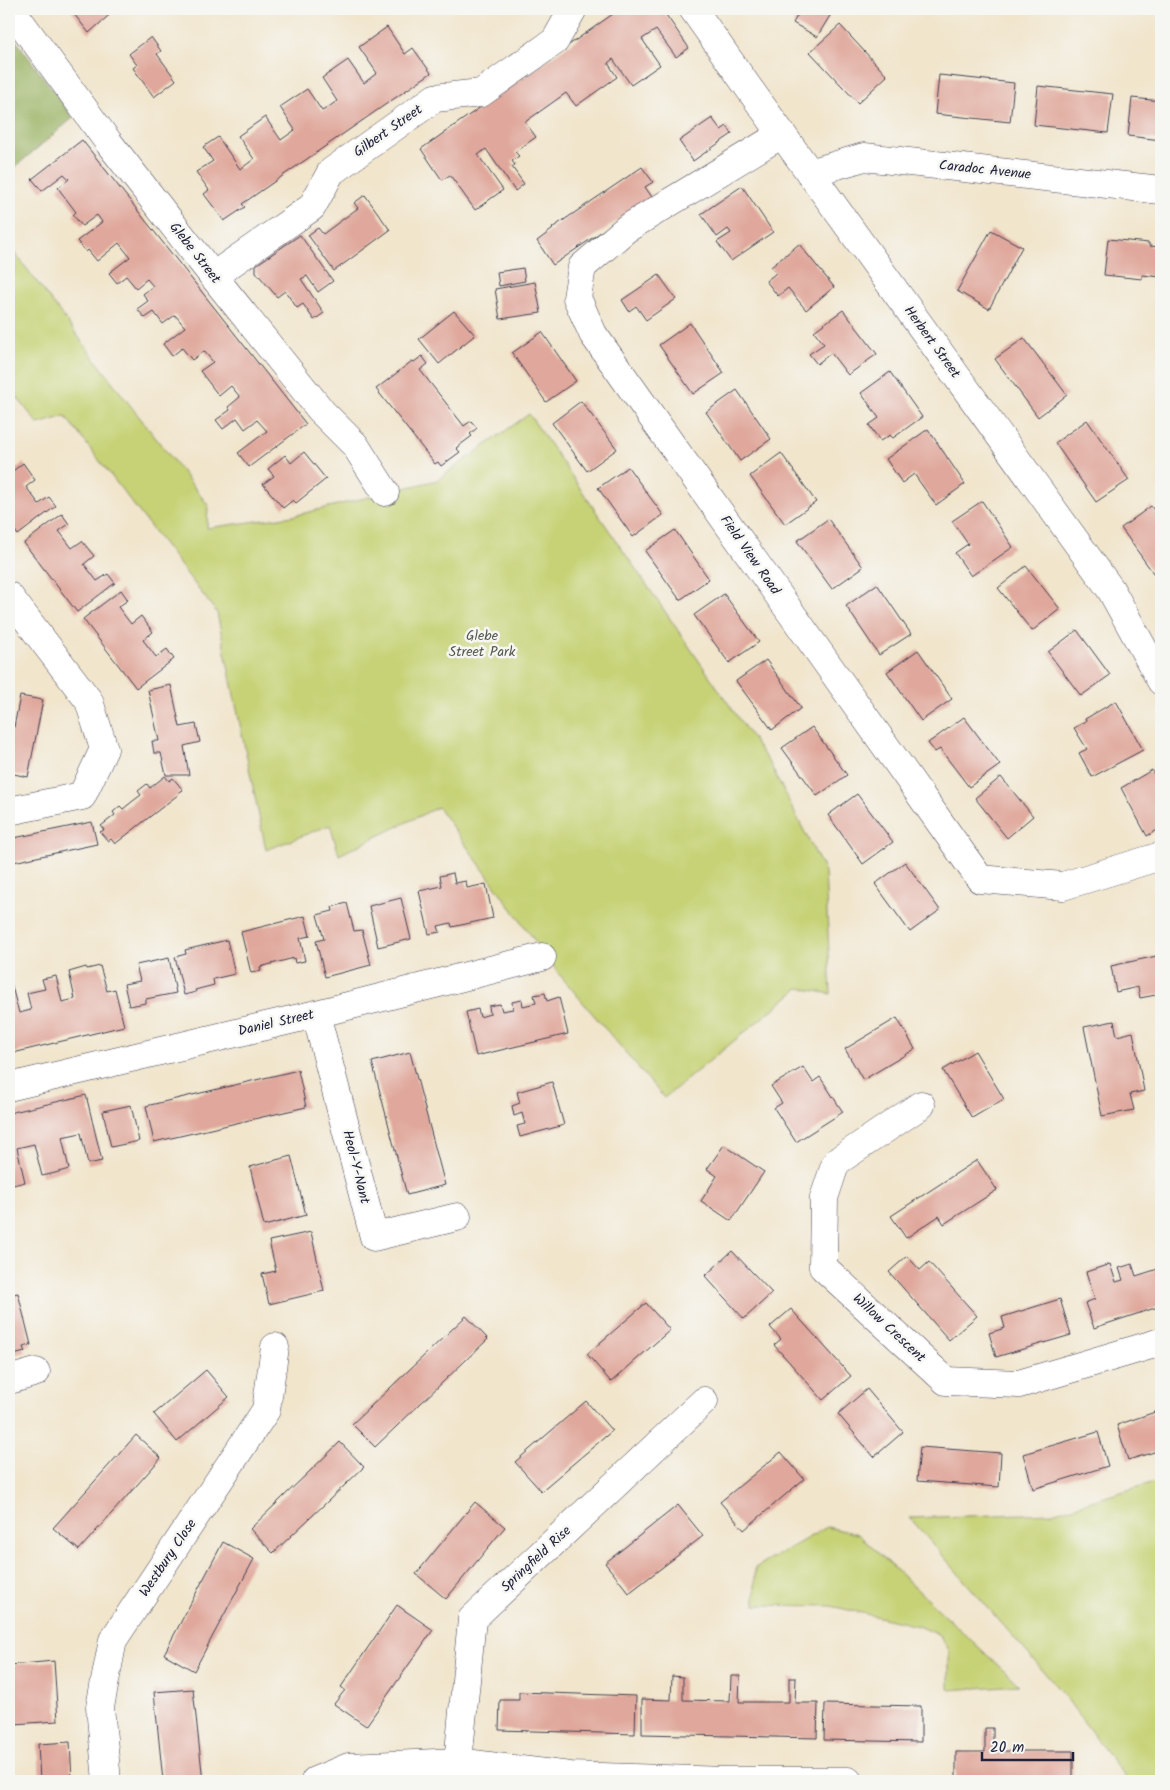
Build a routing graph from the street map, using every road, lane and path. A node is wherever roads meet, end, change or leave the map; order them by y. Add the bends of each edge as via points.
1 (11, 9) edge
2 (573, 9) edge
3 (694, 9) edge
4 (782, 134) junction
5 (810, 174) junction
6 (1161, 190) edge
7 (213, 276) junction
8 (385, 492) dead end
9 (9, 596) edge
10 (1161, 681) edge
11 (9, 811) edge
12 (1161, 856) edge
13 (542, 957) dead end
14 (316, 1014) junction
15 (9, 1087) edge
16 (921, 1105) dead end
17 (457, 1217) dead end
18 (1161, 1342) edge
19 (275, 1347) dead end
20 (36, 1372) dead end
21 (9, 1380) edge
22 (704, 1401) dead end
23 (451, 1772) edge
24 (107, 1781) edge
25 (316, 1781) edge
26 (726, 1781) edge
27 (848, 1781) edge

1 - 7 street, Glebe Street via 109,143
2 - 7 street, Gilbert Street via 555,41 481,94 435,98 331,172 312,207
3 - 4 street, Herbert Street
4 - 5 street, Herbert Street
4 - 12 street, Field View Road via 626,229 582,267 577,298 593,334 980,879 1063,886
5 - 6 street, Caradoc Avenue via 864,157
5 - 10 street, Herbert Street via 1111,590
7 - 8 street, Glebe Street via 323,413 355,446
9 - 11 street via 90,701 104,749 82,796
13 - 14 street, Daniel Street
14 - 15 street, Daniel Street
14 - 17 street, Heol-Y-Nant via 374,1237
16 - 18 street, Willow Crescent via 836,1162 824,1198 823,1267 946,1380 1019,1384
19 - 24 street, Westbury Close via 266,1410 113,1640 100,1706
20 - 21 street
22 - 23 street, Springfield Rise via 472,1619
23 - 25 street via 349,1767
23 - 26 street
26 - 27 street

